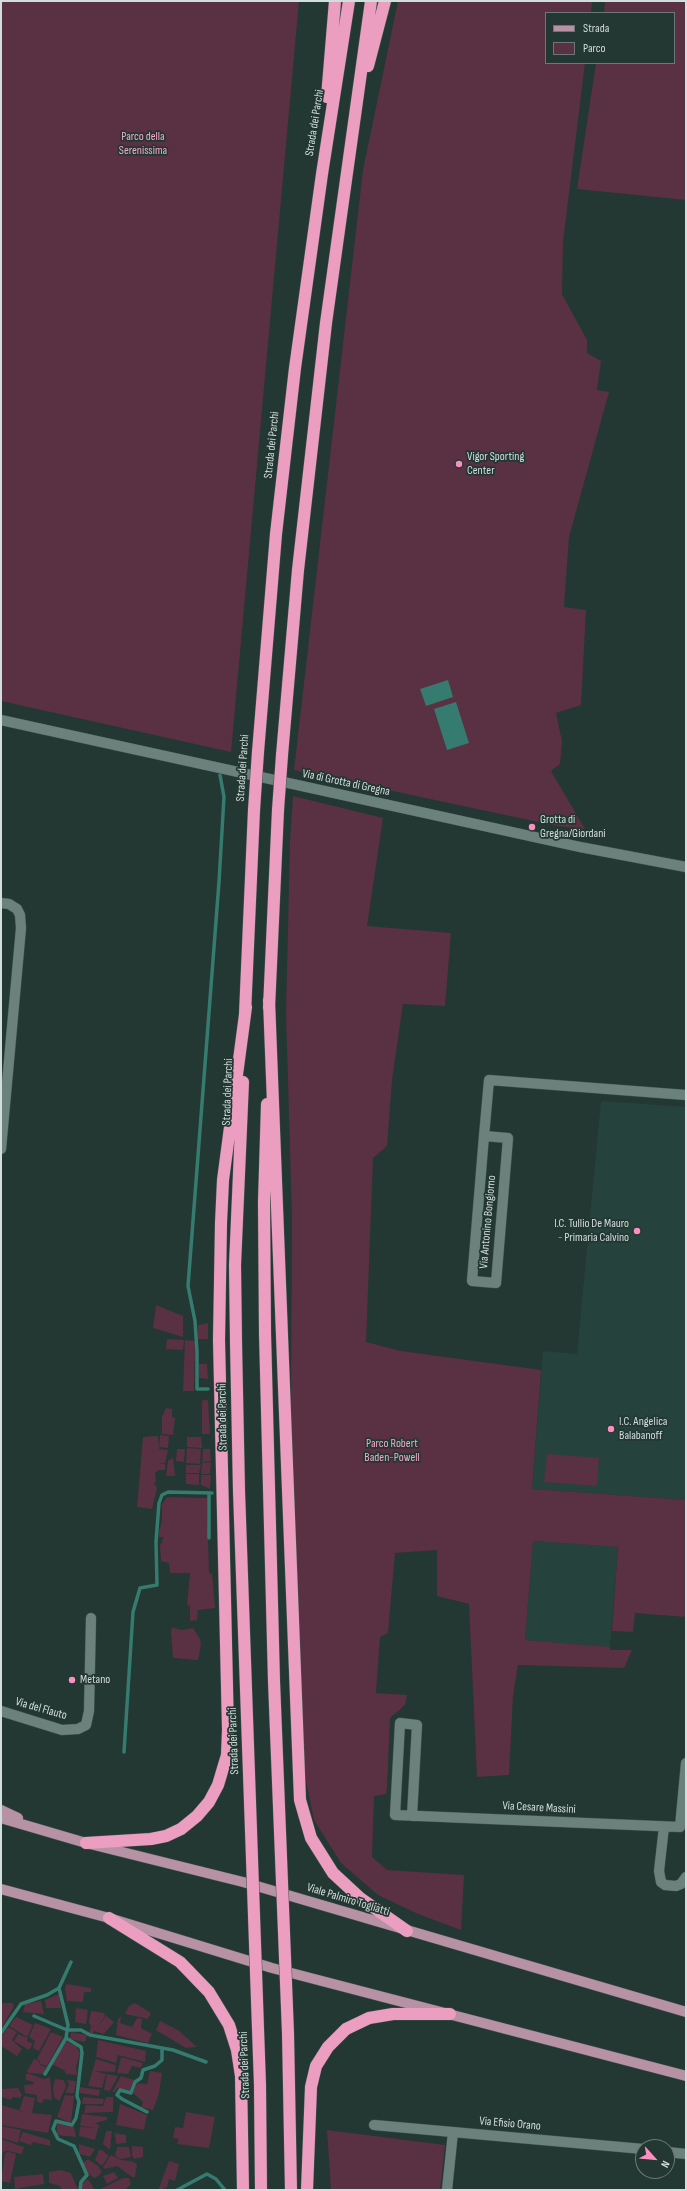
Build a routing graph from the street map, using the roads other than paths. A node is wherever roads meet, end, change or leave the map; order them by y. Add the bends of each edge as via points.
1 (335, 1) edge
2 (348, 1) edge
3 (370, 1) edge
4 (385, 1) edge
5 (353, 129) junction
6 (322, 174) junction
7 (1, 720) edge
8 (686, 867) edge
9 (1, 903) edge
10 (269, 1000) junction
11 (246, 1007) junction
12 (686, 1095) edge
13 (484, 1136) junction
14 (1, 1149) edge
15 (91, 1618) dead end
16 (1, 1711) edge
17 (686, 1763) edge
18 (1, 1810) edge
19 (412, 1816) junction
20 (1, 1818) edge
21 (664, 1827) junction
22 (42, 1829) junction
23 (683, 1830) edge
24 (86, 1843) junction
25 (686, 1877) edge
26 (1, 1889) edge
27 (1, 1896) edge
28 (47, 1902) junction
29 (109, 1918) junction
30 (406, 1931) junction
31 (683, 2011) edge
32 (450, 2014) junction
33 (685, 2076) edge
34 (374, 2126) dead end
35 (453, 2132) junction
36 (635, 2149) edge
37 (675, 2153) edge
38 (686, 2154) edge
39 (243, 2190) edge
40 (262, 2190) edge
41 (290, 2190) edge
42 (307, 2190) edge
43 (447, 2190) edge

1 - 6 highway
2 - 6 highway, Strada dei Parchi
3 - 5 highway
4 - 5 highway
5 - 10 highway, bridge via 326,323 298,570 278,810
6 - 11 highway, Strada dei Parchi, bridge via 288,427 270,597 254,810
7 - 8 street, Via di Grotta di Gregna via 580,847
9 - 14 street via 17,909 21,923
10 - 30 highway via 300,1800 311,1838 333,1873 360,1898
10 - 41 highway, bridge via 264,1202 265,1333 274,1681 288,2033
11 - 24 highway via 223,1180 221,1223 219,1340 227,1756 218,1785 209,1802 198,1816 181,1829 151,1839
11 - 40 highway, Strada dei Parchi, bridge via 235,1265 236,1342
12 - 13 street, Via Antonino Bongiorno via 489,1080
13 - 13 street, Via Antonino Bongiorno via 472,1281 496,1283 508,1138
15 - 16 street, Via del Flauto via 89,1711 86,1725 78,1729 62,1730
17 - 23 street, Via Cesare Massini
18 - 22 main road
19 - 19 street, Via Cesare Massini via 395,1815 400,1723 417,1725
19 - 21 street, Via Cesare Massini
20 - 22 main road, Viale Palmiro Togliatti
21 - 23 street, Via Cesare Massini
21 - 25 street via 659,1872 661,1882 676,1886
22 - 24 main road, Viale Palmiro Togliatti
24 - 30 main road, Viale Palmiro Togliatti via 243,1882
26 - 28 main road
27 - 28 main road
28 - 29 main road
29 - 32 main road via 272,1968
29 - 39 highway via 180,1962 209,1992 229,2025 238,2054 241,2076
30 - 31 main road, Viale Palmiro Togliatti
32 - 33 main road
32 - 42 highway via 393,2014 369,2018 346,2029 328,2047 316,2066 310,2093
34 - 35 street, Via Efisio Orano
35 - 36 street, Via Efisio Orano
35 - 43 street
37 - 38 street

